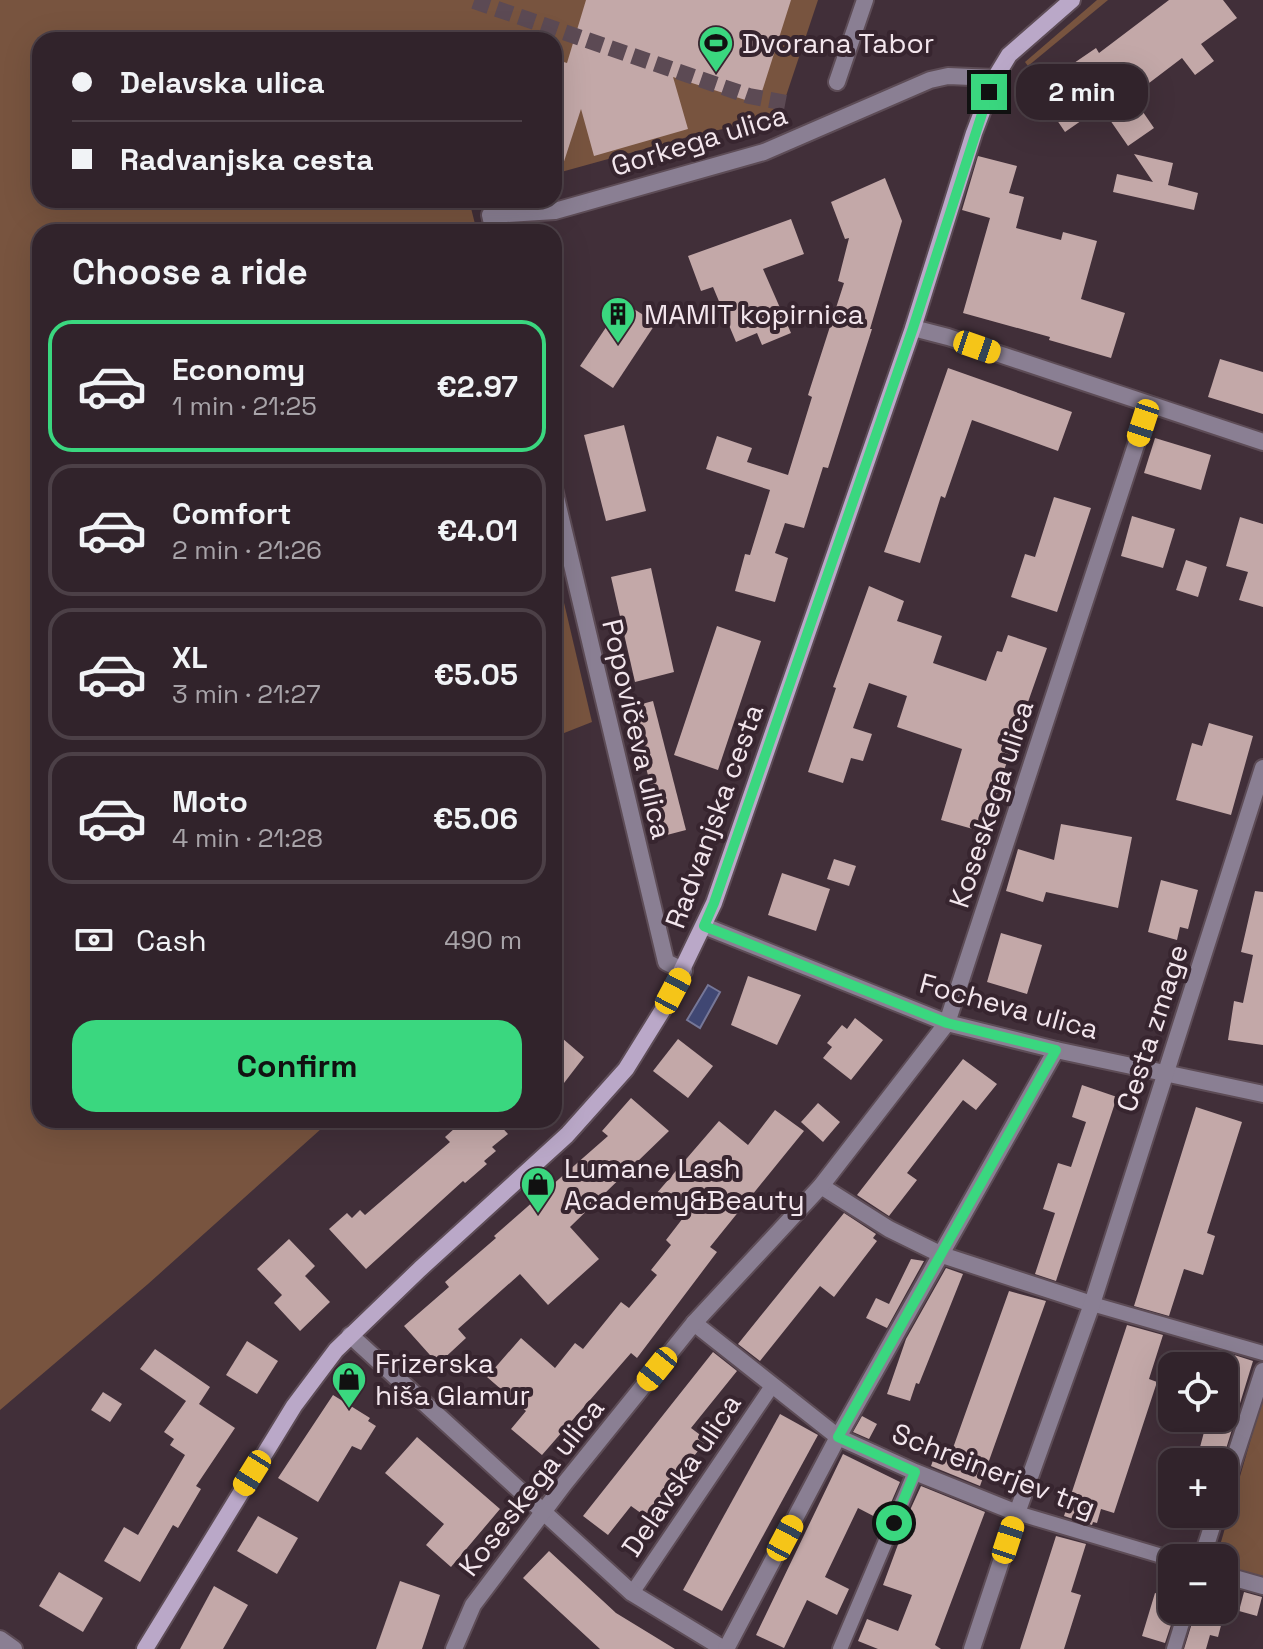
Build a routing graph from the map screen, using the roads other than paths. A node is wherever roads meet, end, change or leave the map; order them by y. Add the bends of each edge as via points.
1 (865, 0) edge
2 (1072, 0) edge
3 (995, 78) junction
4 (837, 82) dead end
5 (555, 212) edge
6 (492, 224) edge
7 (913, 328) junction
8 (1149, 405) junction
9 (1263, 442) edge
10 (562, 523) edge
11 (1263, 768) edge
12 (704, 926) junction
13 (684, 971) junction
14 (947, 1023) junction
15 (1056, 1050) junction
16 (1165, 1072) junction
17 (1263, 1094) edge
18 (821, 1186) junction
19 (942, 1255) junction
20 (1092, 1304) junction
21 (694, 1323) junction
22 (350, 1335) junction
23 (1263, 1353) edge
24 (1263, 1371) edge
25 (772, 1386) junction
26 (838, 1437) junction
27 (1238, 1448) edge
28 (915, 1472) junction
29 (544, 1513) junction
30 (1017, 1513) junction
31 (1158, 1555) edge
32 (1238, 1579) edge
33 (1263, 1586) edge
34 (632, 1593) junction
35 (1182, 1624) edge
36 (0, 1639) edge
37 (14, 1649) edge
38 (145, 1649) edge
39 (454, 1649) edge
40 (725, 1649) edge
41 (840, 1649) edge
42 (972, 1649) edge
43 (1174, 1649) edge

1 - 4 street
2 - 3 street via 1009,55
3 - 5 street, Gorkega ulica via 930,80 764,152
3 - 7 street, Radvanjska cesta
5 - 6 street, Gorkega ulica
7 - 8 street
7 - 12 street, Radvanjska cesta
8 - 9 street
8 - 14 street, Koseskega ulica
10 - 13 street, Popovičeva ulica via 666,962
11 - 16 street, Cesta zmage
12 - 13 street, Radvanjska cesta
12 - 14 street, Focheva ulica
13 - 22 street, Radvanjska cesta via 646,1041 603,1096
14 - 15 street, Focheva ulica
14 - 18 street, Koseskega ulica
15 - 16 street, Focheva ulica
15 - 19 street
16 - 17 street, Focheva ulica
16 - 20 street, Cesta zmage
18 - 19 street
18 - 21 street, Koseskega ulica
19 - 20 street
19 - 26 street
20 - 23 lane
20 - 30 street, Cesta zmage
21 - 25 street, Schreinerjev trg
21 - 29 street, Koseskega ulica
22 - 29 street, Delavska ulica
22 - 38 street, Radvanjska cesta via 294,1406
24 - 27 street
25 - 26 street, Schreinerjev trg
25 - 34 lane, Delavska ulica
26 - 28 street, Schreinerjev trg
26 - 40 street, Delavska ulica
28 - 30 street, Schreinerjev trg
28 - 41 lane
29 - 34 street, Delavska ulica
29 - 39 street, Koseskega ulica via 473,1605
30 - 31 lane, Schreinerjev trg
30 - 42 street, Cesta zmage
32 - 33 street
34 - 40 street, Delavska ulica
35 - 43 lane
36 - 37 street

